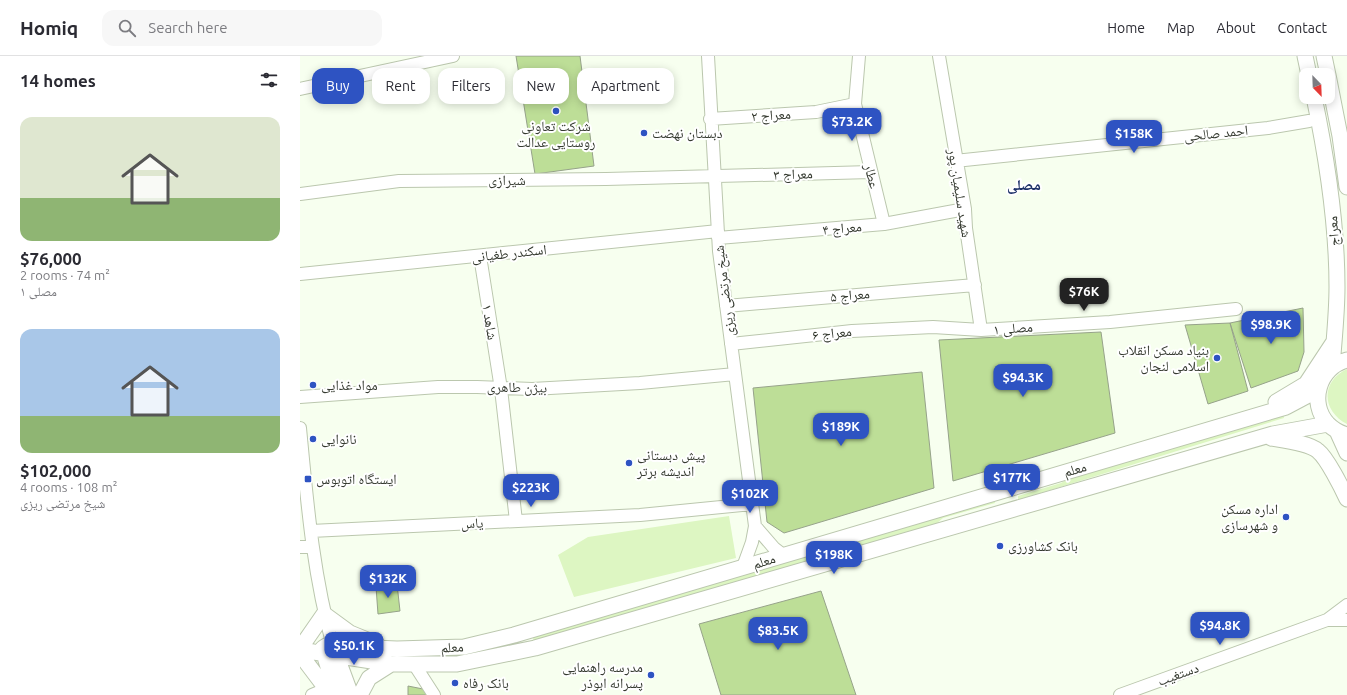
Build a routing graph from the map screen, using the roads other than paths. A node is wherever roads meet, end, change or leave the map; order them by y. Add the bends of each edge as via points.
1 (453, 56) edge
2 (708, 56) edge
3 (859, 56) edge
4 (939, 56) edge
5 (1305, 56) edge
6 (1324, 56) edge
7 (1308, 68) edge
8 (1327, 68) edge
9 (300, 89) edge
10 (855, 104) junction
11 (1316, 104) edge
12 (1334, 104) edge
13 (710, 119) junction
14 (1309, 121) dead end
15 (955, 161) junction
16 (871, 172) junction
17 (714, 177) junction
18 (1347, 187) edge
19 (300, 194) edge
20 (965, 209) junction
21 (884, 224) junction
22 (718, 235) junction
23 (480, 256) junction
24 (300, 274) edge
25 (975, 285) junction
26 (726, 306) junction
27 (1236, 309) dead end
28 (1336, 316) junction
29 (1347, 326) edge
30 (933, 327) joint
31 (981, 330) junction
32 (1334, 341) junction
33 (731, 344) junction
34 (1347, 360) edge
35 (1332, 367) junction
36 (735, 374) junction
37 (501, 389) junction
38 (1318, 390) junction
39 (300, 397) edge
40 (1286, 407) junction
41 (1255, 416) junction
42 (300, 428) edge
43 (1337, 430) edge
44 (1287, 431) junction
45 (1264, 437) junction
46 (1347, 453) edge
47 (303, 487) edge
48 (996, 492) junction
49 (1347, 499) edge
50 (752, 504) junction
51 (1003, 512) junction
52 (516, 521) junction
53 (755, 526) junction
54 (311, 531) junction
55 (313, 546) junction
56 (300, 547) edge
57 (783, 555) junction
58 (743, 567) junction
59 (1347, 605) edge
60 (324, 614) junction
61 (1327, 620) junction
62 (1347, 620) edge
63 (524, 632) junction
64 (300, 646) edge
65 (397, 649) junction
66 (300, 650) edge
67 (529, 650) junction
68 (331, 652) junction
69 (300, 654) edge
70 (391, 664) junction
71 (414, 664) junction
72 (331, 693) edge
73 (312, 695) edge
74 (351, 695) edge
75 (360, 695) edge
76 (434, 695) edge
77 (1120, 695) edge

1 - 9 street
2 - 13 street, شیخ مرتضی ریزی
3 - 10 street, عطار
4 - 15 street, شهید سلیمیان پور
5 - 7 main road
6 - 8 main road
10 - 13 street, معراج ۲ via 816,112
10 - 16 street, عطار
11 - 28 main road, معراج via 1324,140 1330,193 1337,287
12 - 18 main road
13 - 17 street, شیخ مرتضی ریزی
14 - 15 street, احمد صالحی
15 - 20 street, شهید سلیمیان پور
16 - 17 street, معراج ۳
16 - 21 street, عطار
17 - 19 street, شیرازی via 400,181
17 - 22 street, شیخ مرتضی ریزی
20 - 21 street, معراج ۴
20 - 25 street, شهید سلیمیان پور
21 - 22 street, معراج ۴
22 - 23 street, اسکندر طغیانی
22 - 26 street, شیخ مرتضی ریزی
23 - 24 street, اسکندر طغیانی
23 - 37 street, شاهد ۱
25 - 26 street, معراج ۵
25 - 31 street, شهید سلیمیان پور
26 - 33 street, شیخ مرتضی ریزی
27 - 31 street, مصلی ۱ via 1110,322
28 - 29 main road via 1338,321
28 - 32 main road, معراج
30 - 31 street, مصلی ۱
30 - 33 street, معراج ۶ via 852,331
32 - 35 main road, معراج
32 - 41 main road via 1306,384
33 - 36 street, شیخ مرتضی ریزی
34 - 35 main road
35 - 38 main road via 1326,373
36 - 37 street, بیژن طاهری via 640,383
36 - 50 street, شیخ مرتضی ریزی
37 - 39 street, بیژن طاهری via 477,386 438,387
37 - 52 street, شاهد ۱
38 - 40 main road, معلم
38 - 43 main road via 1320,408
40 - 41 main road, معلم
40 - 44 main road via 1293,418 1292,425
41 - 48 main road, معلم
42 - 47 street
43 - 44 main road, معلم
43 - 46 main road
44 - 45 main road, معلم
45 - 49 main road via 1295,442 1318,451 1337,478
45 - 51 main road, معلم
47 - 54 street
48 - 51 main road
48 - 57 main road, معلم
50 - 52 street, یاس via 640,515
50 - 53 street, شیخ مرتضی ریزی
51 - 67 main road, معلم
52 - 54 street, یاس
53 - 57 street
53 - 58 street, شیخ مرتضی ریزی
54 - 55 street
55 - 56 street
55 - 60 street
57 - 58 main road, معلم
58 - 63 main road, معلم
59 - 61 street
60 - 64 main road
60 - 65 main road via 350,633 373,643
60 - 68 street
61 - 62 street
61 - 77 street, دستغیب
63 - 65 main road, معلم via 464,647
63 - 67 main road
65 - 68 main road, معلم
66 - 68 main road
67 - 71 main road, معلم via 457,664
68 - 70 main road, معلم
68 - 72 main road
68 - 74 main road
69 - 72 main road
70 - 71 main road, معلم
70 - 75 main road via 369,678
71 - 76 street
72 - 73 street

